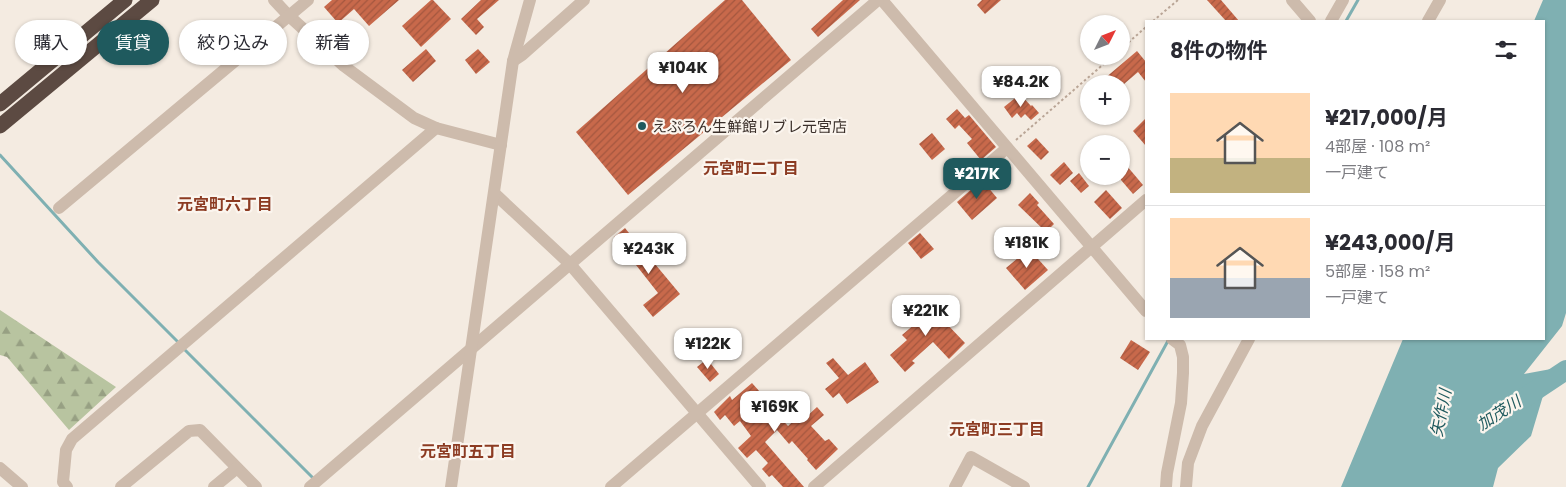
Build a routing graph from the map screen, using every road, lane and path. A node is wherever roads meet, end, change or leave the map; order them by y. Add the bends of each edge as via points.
1 (125, 0) edge
2 (152, 0) edge
3 (274, 0) edge
4 (308, 0) edge
5 (530, 0) edge
6 (584, 0) edge
7 (878, 0) edge
8 (882, 0) edge
9 (1178, 0) edge
10 (1292, 0) edge
11 (1343, 0) edge
12 (1440, 0) edge
13 (288, 15) junction
14 (1154, 20) edge
15 (1309, 20) edge
16 (1332, 20) edge
17 (1429, 20) edge
18 (1145, 28) edge
19 (1130, 41) edge
20 (513, 61) junction
21 (1103, 65) edge
22 (0, 104) edge
23 (0, 126) edge
24 (436, 128) junction
25 (501, 145) junction
26 (1007, 148) junction
27 (495, 194) junction
28 (1145, 201) edge
29 (59, 208) dead end
30 (1092, 246) junction
31 (569, 263) junction
32 (1145, 310) edge
33 (1174, 340) edge
34 (1248, 340) edge
35 (471, 349) junction
36 (698, 413) junction
37 (0, 468) edge
38 (237, 468) junction
39 (62, 486) edge
40 (22, 487) edge
41 (120, 487) edge
42 (214, 487) edge
43 (256, 487) edge
44 (310, 487) edge
45 (451, 487) edge
46 (611, 487) edge
47 (760, 487) edge
48 (814, 487) edge
49 (955, 487) edge
50 (1024, 487) edge
51 (1166, 487) edge
52 (1186, 487) edge

1 - 22 highway
2 - 23 highway
3 - 13 street
4 - 13 street
5 - 20 street
6 - 20 street
7 - 31 street
8 - 26 street
9 - 14 path
10 - 15 street
11 - 16 street
12 - 17 street
13 - 24 street via 344,66 388,100
13 - 29 street
18 - 19 path
20 - 25 street
21 - 26 path
24 - 25 street
24 - 39 street via 72,438 66,450
25 - 27 street
26 - 30 street
26 - 36 street
27 - 31 street
27 - 35 street
28 - 30 street
30 - 32 street
30 - 48 street
31 - 35 street
31 - 36 street
33 - 51 street via 1180,345 1184,357 1181,403
34 - 52 street via 1202,426 1188,463
35 - 44 street
35 - 45 street
36 - 46 street
36 - 47 street
37 - 40 street
38 - 41 street via 200,430 194,429
38 - 42 street
38 - 43 street
49 - 50 street via 971,457

